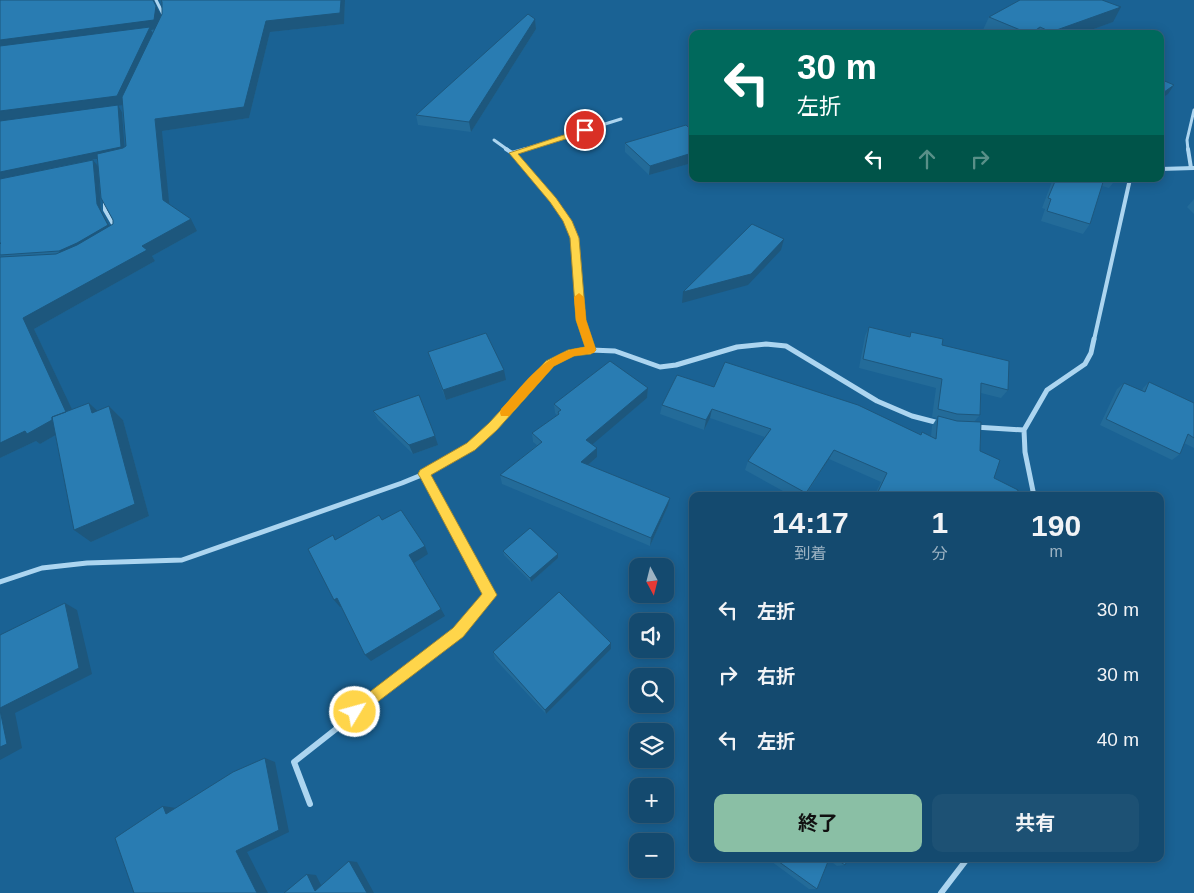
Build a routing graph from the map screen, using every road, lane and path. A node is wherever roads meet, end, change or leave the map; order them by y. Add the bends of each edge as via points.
1 (156, 0) edge
2 (164, 24) edge
3 (1194, 110) edge
4 (621, 119) dead end
5 (494, 140) dead end
6 (512, 153) junction
7 (1164, 168) edge
8 (1193, 168) edge
9 (1129, 182) edge
10 (104, 191) edge
11 (118, 233) edge
12 (591, 350) junction
13 (950, 426) edge
14 (968, 427) edge
15 (1024, 430) junction
16 (424, 474) junction
17 (1033, 492) edge
18 (0, 582) edge
19 (310, 804) dead end
20 (965, 862) edge
21 (941, 893) edge

1 - 2 street via 164,14
3 - 8 street via 1187,140
4 - 6 street
5 - 6 street
6 - 12 street via 553,200 574,238 581,320
7 - 8 street
9 - 15 street via 1091,353 1085,364 1047,390
10 - 11 street via 105,210
12 - 13 street via 615,351 660,367 737,347 786,346 877,401 912,416
12 - 16 street via 572,352 550,363 471,446
14 - 15 street
15 - 17 street
16 - 18 street via 182,560 42,568
16 - 19 street via 490,595 458,633 294,762
20 - 21 street

